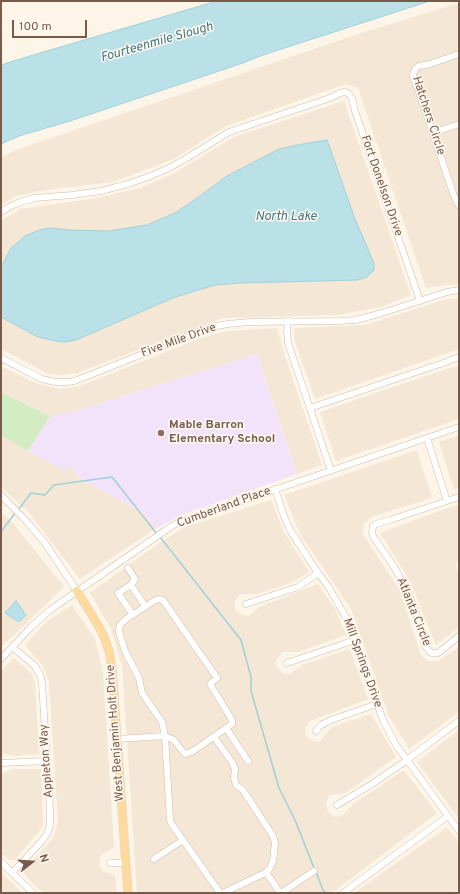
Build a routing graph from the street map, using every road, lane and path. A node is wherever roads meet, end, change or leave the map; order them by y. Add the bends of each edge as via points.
1 (459, 54) edge
2 (459, 124) edge
3 (433, 133) junction
4 (459, 206) edge
5 (1, 212) edge
6 (459, 290) edge
7 (420, 301) junction
8 (288, 321) junction
9 (459, 357) edge
10 (1, 358) edge
11 (310, 408) junction
12 (459, 427) edge
13 (427, 438) junction
14 (331, 470) junction
15 (275, 489) junction
16 (1, 495) edge
17 (459, 497) edge
18 (447, 501) junction
19 (128, 568) dead end
20 (318, 573) junction
21 (131, 585) junction
22 (77, 591) junction
23 (246, 604) dead end
24 (146, 606) junction
25 (133, 615) junction
26 (459, 636) edge
27 (355, 640) junction
28 (12, 647) junction
29 (1, 659) edge
30 (287, 663) dead end
31 (377, 704) junction
32 (459, 721) edge
33 (226, 728) junction
34 (316, 731) dead end
35 (165, 736) junction
36 (214, 737) junction
37 (117, 739) junction
38 (407, 760) junction
39 (47, 761) junction
40 (248, 761) dead end
41 (1, 763) edge
42 (337, 805) dead end
43 (448, 816) junction
44 (459, 831) edge
45 (183, 840) junction
46 (154, 859) dead end
47 (1, 862) edge
48 (110, 863) dead end
49 (126, 863) junction
50 (314, 871) dead end
51 (266, 872) junction
52 (12, 873) junction
53 (33, 893) edge
54 (128, 893) edge
55 (220, 893) edge
56 (223, 893) edge
57 (281, 893) edge
58 (343, 893) edge

1 - 3 street, Hatchers Circle via 419,66 413,72
2 - 3 street
3 - 4 street, Hatchers Circle
5 - 7 street, Fort Donelson Drive via 34,198 101,191 148,178 188,158 229,132 343,92 348,93 352,98
6 - 7 street, Five Mile Drive
7 - 8 street, Five Mile Drive via 356,320
8 - 10 street, Five Mile Drive via 249,322 212,328 68,382 42,379
8 - 11 street via 288,342
9 - 11 street
11 - 14 street
12 - 13 street, Cumberland Place
13 - 14 street, Cumberland Place
13 - 18 street
14 - 15 street, Cumberland Place
15 - 20 street, Mill Springs Drive via 290,530
15 - 22 street, Cumberland Place via 177,523
16 - 22 street, West Benjamin Holt Drive via 45,543
17 - 18 street, Atlanta Circle
18 - 26 street, Atlanta Circle via 376,524 372,533 407,590 429,651 438,653
19 - 21 street via 135,578
20 - 23 street via 298,587
20 - 27 street, Mill Springs Drive via 342,608
21 - 24 street
21 - 25 street via 118,593
22 - 28 street, Cumberland Place via 50,610
22 - 37 main road, West Benjamin Holt Drive via 98,625 109,651
24 - 25 street
24 - 33 street via 159,599 163,600 217,678 210,684 232,720 232,724
25 - 35 street via 120,625 119,632 125,651 139,678 142,693 162,722
27 - 30 street
27 - 31 street, Mill Springs Drive
28 - 29 street, Cumberland Place
28 - 39 street, Appleton Way via 35,666 41,677
31 - 34 street via 331,720
31 - 38 street, Mill Springs Drive via 385,725
32 - 38 street
33 - 36 street
33 - 40 street
35 - 36 street via 174,740 186,754
35 - 37 street
35 - 45 street via 170,820
36 - 51 street via 232,762 236,785 243,790 273,836 273,861
37 - 49 main road, West Benjamin Holt Drive
38 - 42 street
38 - 43 street, Mill Springs Drive
39 - 41 street
39 - 52 street, Appleton Way via 50,828
43 - 44 street, Mill Springs Drive
43 - 58 street
45 - 46 street
45 - 55 street
47 - 52 street
48 - 49 street
49 - 54 main road, West Benjamin Holt Drive
50 - 57 street
51 - 56 street
51 - 57 street
52 - 53 street

